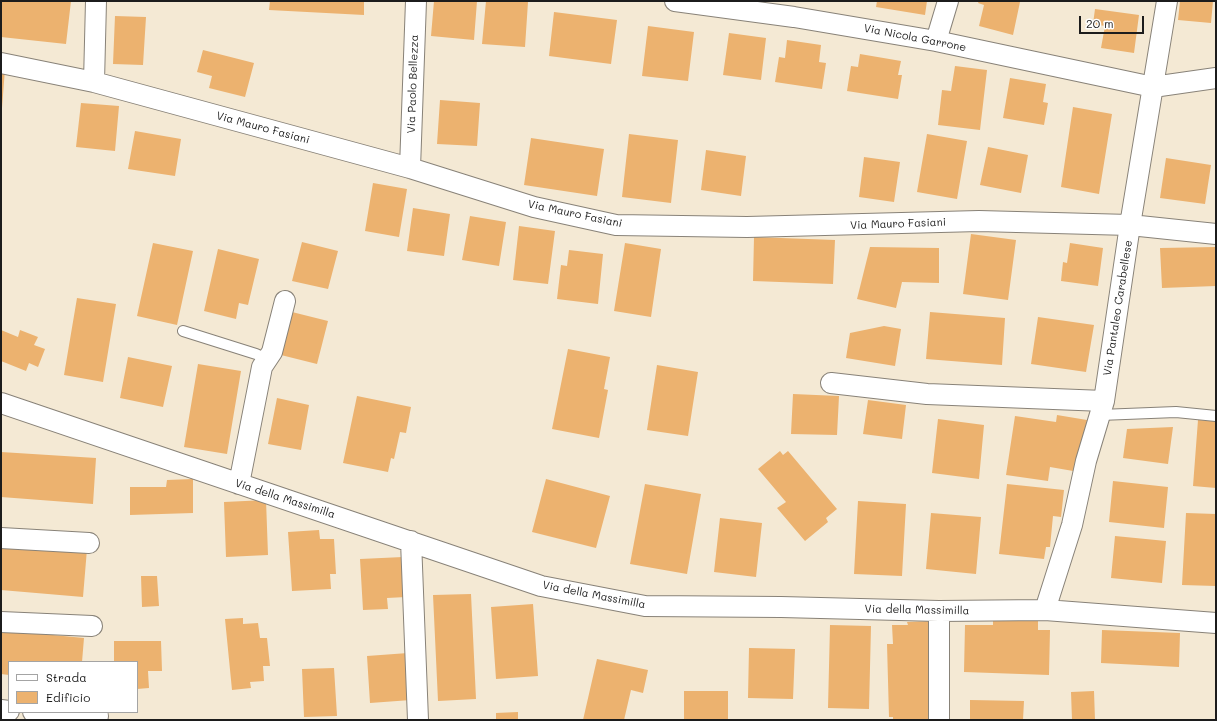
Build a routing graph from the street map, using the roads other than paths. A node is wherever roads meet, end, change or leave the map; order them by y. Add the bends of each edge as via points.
1 (96, 1) edge
2 (416, 1) edge
3 (675, 1) edge
4 (948, 1) edge
5 (1167, 1) edge
6 (936, 42) junction
7 (1, 63) edge
8 (1216, 78) edge
9 (94, 82) junction
10 (1153, 87) junction
11 (410, 168) junction
12 (1130, 225) junction
13 (1216, 234) edge
14 (285, 301) dead end
15 (183, 331) dead end
16 (267, 359) junction
17 (831, 383) dead end
18 (1, 403) edge
19 (1102, 408) junction
20 (1216, 416) edge
21 (239, 484) junction
22 (1, 538) edge
23 (411, 541) junction
24 (89, 542) dead end
25 (1045, 610) junction
26 (939, 611) junction
27 (1, 622) edge
28 (1216, 623) edge
29 (92, 626) dead end
30 (49, 713) edge
31 (98, 716) dead end
32 (418, 720) edge
33 (939, 720) edge

1 - 9 street
2 - 11 street, Via Paolo Bellezza
3 - 6 street, Via Nicola Garrone via 794,17
4 - 6 street
5 - 10 street, Via Pantaleo Carabellese
6 - 10 street, Via Nicola Garrone
7 - 9 street, Via Mauro Fasiani
8 - 10 street, Via Nicola Garrone
9 - 11 street, Via Mauro Fasiani
10 - 12 street, Via Pantaleo Carabellese
11 - 12 street, Via Mauro Fasiani via 534,207 616,225 747,227 979,221
12 - 13 street, Via Mauro Fasiani
12 - 19 street, Via Pantaleo Carabellese
14 - 16 street via 272,352
15 - 16 lane
16 - 21 street via 262,367
17 - 19 street via 927,394
18 - 21 street, Via della Massimilla
19 - 20 lane
19 - 25 street, Via Pantaleo Carabellese via 1086,461 1072,525
21 - 23 street, Via della Massimilla
22 - 24 street
23 - 26 street, Via della Massimilla via 541,586 645,606
23 - 32 street
25 - 26 street, Via della Massimilla
25 - 28 street, Via della Massimilla
26 - 33 street
27 - 29 street
30 - 31 street

